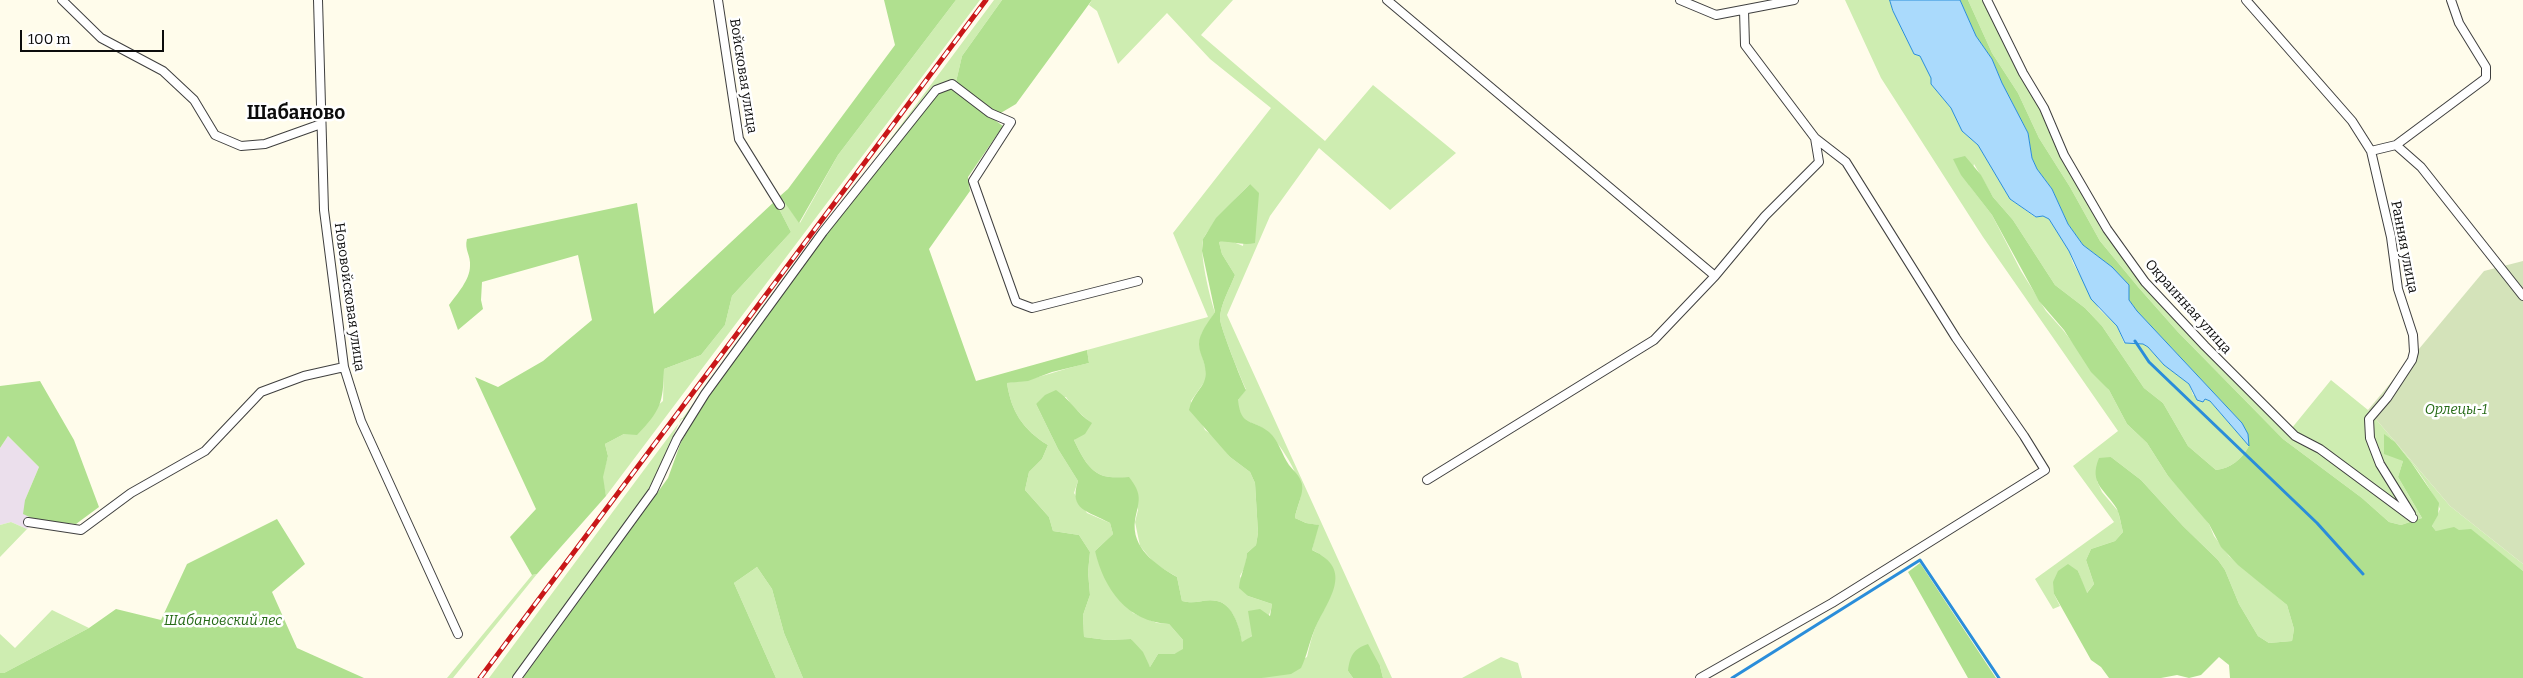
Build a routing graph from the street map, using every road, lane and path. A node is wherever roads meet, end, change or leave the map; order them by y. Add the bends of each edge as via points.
1 (62, 0) edge
2 (318, 0) edge
3 (718, 0) edge
4 (1387, 0) edge
5 (1680, 0) edge
6 (1794, 0) edge
7 (1987, 0) edge
8 (2246, 0) edge
9 (2258, 0) edge
10 (2451, 0) edge
11 (2252, 6) junction
12 (1744, 10) junction
13 (321, 124) junction
14 (1815, 138) junction
15 (2396, 146) junction
16 (2371, 151) junction
17 (780, 205) dead end
18 (1715, 276) junction
19 (1138, 281) dead end
20 (2523, 296) edge
21 (344, 367) junction
22 (1427, 480) dead end
23 (2413, 518) joint
24 (28, 522) dead end
25 (458, 634) dead end
26 (517, 678) edge
27 (1700, 678) edge

1 - 13 street via 101,38 163,71 194,100 215,135 242,146 265,144
2 - 13 street, Нововойсковая улица
3 - 17 street, Войсковая улица via 739,139
4 - 18 street
5 - 12 street via 1716,15
6 - 12 street
7 - 23 street, Окраинная улица via 2044,108 2064,155 2107,229 2145,282 2295,436 2320,449
8 - 11 street, Ранняя улица
9 - 11 street
10 - 15 street via 2459,23 2486,67 2486,78
11 - 16 street, Ранняя улица via 2352,121
12 - 14 street via 1745,45
13 - 21 street, Нововойсковая улица via 324,210
14 - 18 street via 1819,162 1765,216
14 - 27 street via 1846,162 1956,338 2045,470 1832,603
15 - 16 street
15 - 20 street via 2421,167
16 - 23 street, Ранняя улица via 2391,237 2398,289 2413,335 2414,352 2392,391 2369,419 2370,438 2380,464
18 - 22 street via 1654,340
19 - 26 street via 1032,308 1016,302 973,180 1011,122 990,113 952,84 936,90 823,232 711,386 677,439 653,492
21 - 24 street via 295,378 260,392 205,451 131,493 81,530
21 - 25 street, Нововойсковая улица via 361,421

